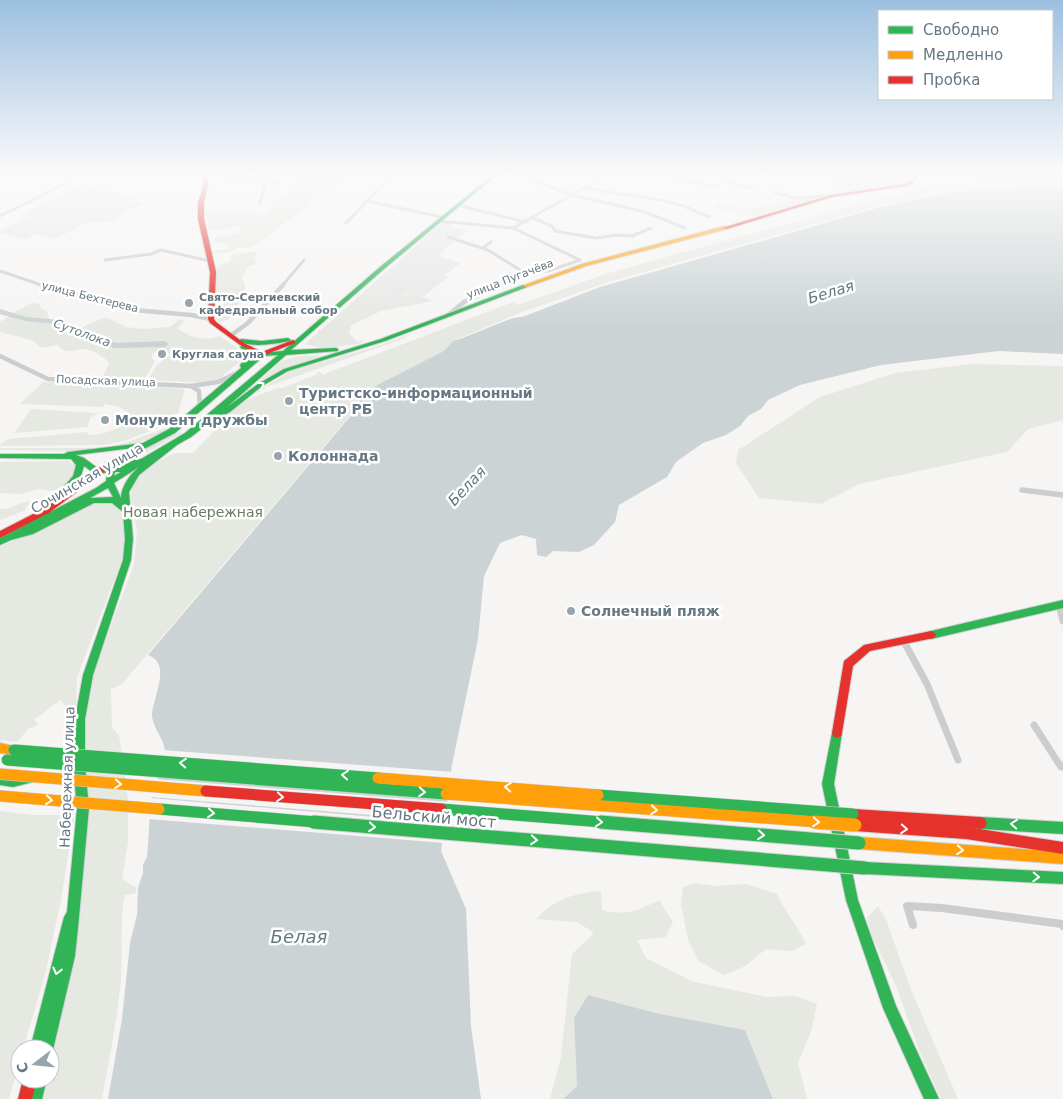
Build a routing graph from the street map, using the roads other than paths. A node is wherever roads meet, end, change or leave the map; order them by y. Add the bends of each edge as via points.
1 (202, 225) edge
2 (433, 225) edge
3 (475, 225) edge
4 (519, 225) edge
5 (550, 225) edge
6 (678, 225) edge
7 (735, 225) edge
8 (513, 228) junction
9 (651, 228) dead end
10 (685, 228) dead end
11 (448, 237) dead end
12 (490, 242) dead end
13 (484, 247) junction
14 (106, 260) dead end
15 (304, 260) dead end
16 (210, 261) junction
17 (0, 271) edge
18 (523, 272) junction
19 (448, 315) junction
20 (211, 318) junction
21 (324, 320) junction
22 (233, 338) junction
23 (300, 339) junction
24 (371, 344) junction
25 (312, 351) junction
26 (285, 353) junction
27 (262, 354) junction
28 (0, 356) edge
29 (245, 369) junction
30 (191, 386) junction
31 (200, 408) junction
32 (206, 422) junction
33 (142, 445) junction
34 (173, 445) junction
35 (63, 455) junction
36 (155, 455) junction
37 (0, 456) edge
38 (111, 471) junction
39 (98, 472) junction
40 (1022, 490) dead end
41 (1063, 495) edge
42 (123, 508) junction
43 (46, 511) junction
44 (2, 538) edge
45 (1061, 605) edge
46 (1063, 620) edge
47 (903, 640) junction
48 (1034, 725) dead end
49 (0, 748) edge
50 (4, 760) edge
51 (958, 760) dead end
52 (1062, 766) edge
53 (0, 774) edge
54 (36, 777) junction
55 (0, 780) edge
56 (0, 796) edge
57 (1063, 828) edge
58 (1063, 848) edge
59 (1063, 858) edge
60 (1063, 878) edge
61 (73, 907) junction
62 (913, 925) dead end
63 (1062, 925) edge
64 (39, 1039) edge
65 (50, 1039) edge
66 (932, 1099) edge

1 - 16 main road
2 - 21 main road, Сочинская улица
3 - 8 street
4 - 8 street
5 - 9 street via 555,231 590,238 632,236
6 - 10 street
7 - 19 main road, улица Пугачёва via 558,273
8 - 18 street via 580,260 548,271
11 - 13 street
12 - 13 street
13 - 18 street
14 - 16 street via 160,250
15 - 22 street
16 - 20 main road
17 - 20 street, улица Бехтерева via 54,290 134,310
18 - 19 street via 464,302
19 - 24 main road, улица Пугачёва
20 - 22 main road
21 - 22 main road via 297,338 262,343
21 - 23 main road, Сочинская улица
21 - 25 main road via 301,344
22 - 27 main road
22 - 29 main road via 250,356 243,365
23 - 26 main road, Сочинская улица
23 - 27 main road, Сочинская улица
24 - 25 main road
32 -> 24 main road via 286,370
25 - 26 main road
26 - 27 main road
26 - 32 main road, Сочинская улица
27 - 29 main road, Сочинская улица
28 - 30 street, Посадская улица via 48,379
29 - 30 street, Посадская улица via 218,382
29 - 31 main road, Сочинская улица
30 - 31 street via 199,391
31 - 33 main road, Сочинская улица via 172,431
32 - 34 main road, Сочинская улица
33 - 35 main road
33 - 38 main road, Сочинская улица
34 - 36 main road, Сочинская улица
34 - 42 main road via 136,473 125,492
35 - 37 main road
35 - 39 main road via 81,460
35 - 43 main road via 79,461 79,471 71,485
36 - 38 main road, Сочинская улица
36 - 38 main road
38 - 39 main road, Сочинская улица
38 - 39 main road
38 - 42 main road
38 - 44 main road, Сочинская улица via 91,495
39 - 43 main road, Сочинская улица
40 - 41 street
42 - 44 main road via 114,500 93,500 30,532
42 - 61 main road, Набережная улица via 129,539 128,560 89,670 80,719 79,764 83,808
43 - 44 main road, Сочинская улица
45 - 46 street
45 - 47 main road
47 - 51 street via 919,665
47 - 66 main road via 867,648 848,664 828,784 852,900 890,1008
48 - 52 street
57 -> 49 main road, bridge
50 -> 58 main road, Бельский мост, bridge via 966,833
53 - 54 main road, Бельский мост, bridge
54 - 55 main road via 14,782
54 -> 59 main road, Бельский мост, bridge
56 -> 60 main road, Бельский мост, bridge via 865,868
61 -> 64 main road, Набережная улица
61 - 65 main road, Набережная улица via 68,956
62 - 63 street via 907,906

